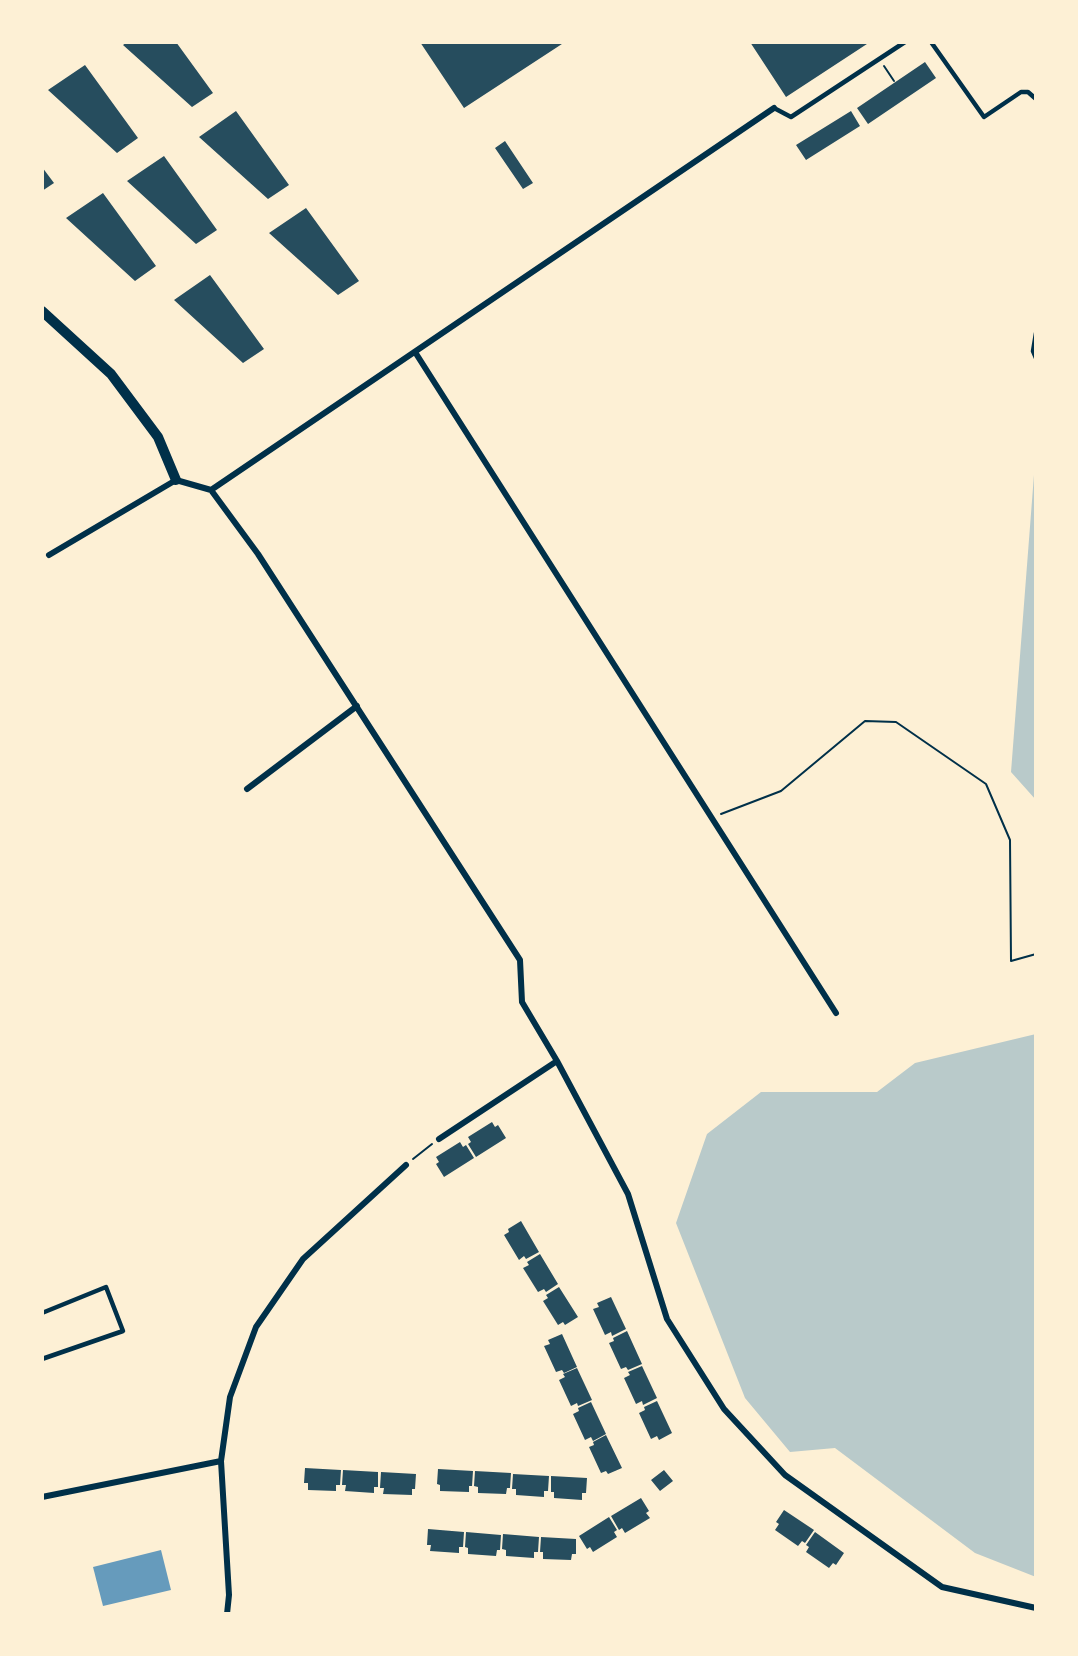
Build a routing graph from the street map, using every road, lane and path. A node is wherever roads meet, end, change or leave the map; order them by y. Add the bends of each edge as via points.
1 (905, 42) edge
2 (931, 42) edge
3 (885, 68) dead end
4 (893, 80) dead end
5 (1036, 99) edge
6 (774, 108) joint
7 (42, 311) edge
8 (1036, 333) edge
9 (415, 352) junction
10 (1036, 358) edge
11 (176, 480) junction
12 (211, 490) junction
13 (49, 555) joint
14 (42, 559) edge
15 (357, 706) junction
16 (246, 789) dead end
17 (711, 818) junction
18 (1036, 954) edge
19 (836, 1014) dead end
20 (557, 1061) junction
21 (439, 1139) joint
22 (406, 1165) joint
23 (42, 1313) edge
24 (42, 1359) edge
25 (221, 1461) junction
26 (42, 1497) edge
27 (1036, 1608) edge
28 (227, 1614) edge

1 - 6 lane via 791,117
2 - 5 lane via 984,117 1021,92
3 - 4 path
6 - 9 street
7 - 11 street via 111,374 158,437
8 - 10 lane
9 - 12 street
9 - 17 street
11 - 12 street
11 - 13 street
12 - 15 street via 258,554
13 - 14 lane
15 - 16 street
15 - 20 street via 520,960 522,1002
17 - 18 path via 781,791 865,721 896,722 986,784 1010,840 1011,961
17 - 19 street
20 - 21 street
20 - 27 street via 628,1194 667,1319 724,1409 785,1475 942,1587
21 - 22 path
22 - 25 street via 303,1260 256,1327 230,1397
23 - 24 lane via 106,1287 123,1331
25 - 26 street
25 - 28 street

